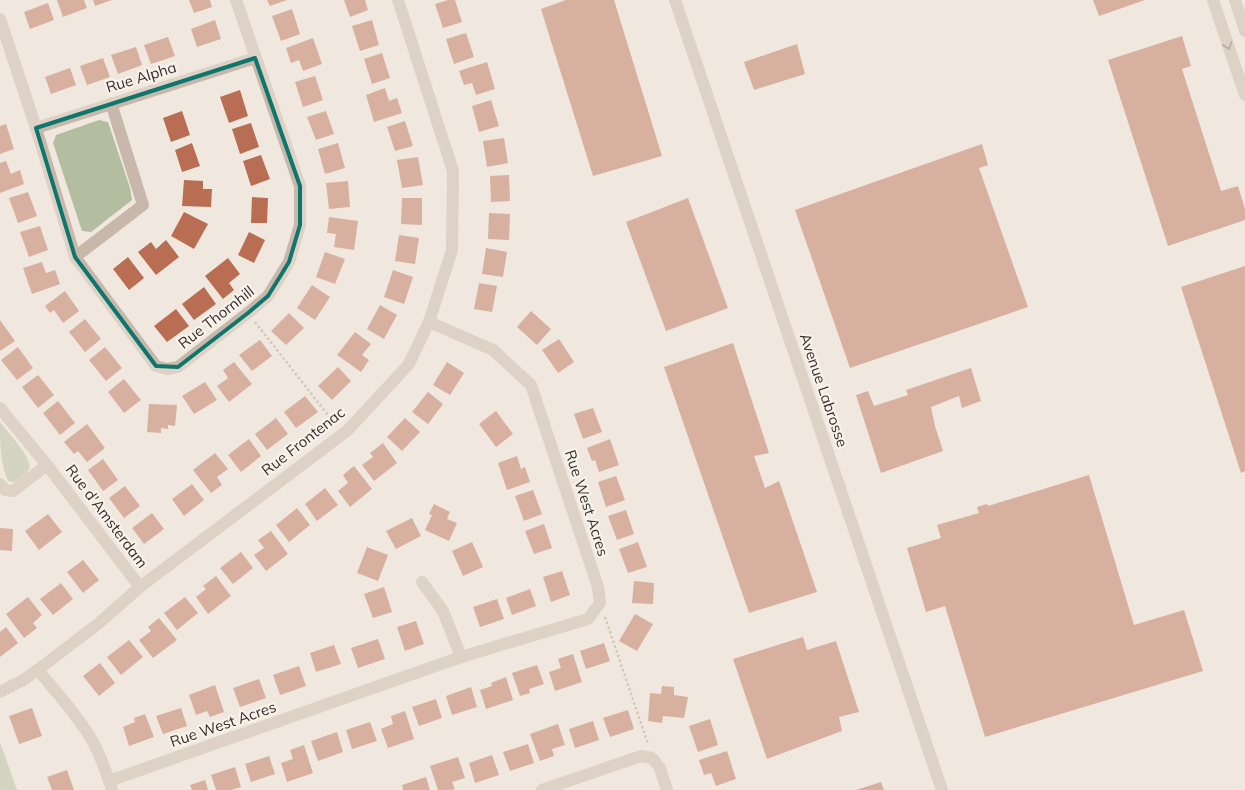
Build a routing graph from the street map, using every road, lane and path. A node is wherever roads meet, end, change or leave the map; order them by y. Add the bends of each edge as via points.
1 (236, 0) edge
2 (398, 0) edge
3 (675, 0) edge
4 (1213, 0) edge
5 (1235, 0) edge
6 (0, 19) edge
7 (1245, 30) edge
8 (255, 58) junction
9 (1245, 95) edge
10 (111, 103) junction
11 (36, 128) junction
12 (76, 257) junction
13 (248, 313) junction
14 (429, 322) junction
15 (0, 408) edge
16 (342, 433) junction
17 (47, 465) junction
18 (0, 484) edge
19 (422, 582) dead end
20 (140, 587) junction
21 (600, 603) junction
22 (461, 658) junction
23 (38, 670) junction
24 (0, 692) edge
25 (652, 758) junction
26 (111, 786) edge
27 (542, 790) edge
28 (667, 790) edge
29 (942, 790) edge

1 - 8 street, Rue Thornhill
2 - 14 street, Rue Frontenac via 453,171 452,250
3 - 29 street, Avenue Labrosse
4 -> 9 street
5 - 7 street
6 - 11 street, Rue Thornhill
8 - 10 street, Rue Alpha
8 - 13 street, Rue Thornhill via 300,186 300,225 289,262 268,296
10 - 11 street, Rue Alpha
10 - 12 street via 143,205
11 - 12 street, Rue Thornhill
12 - 13 street, Rue Thornhill via 156,366 178,367
13 - 16 path
14 - 16 street, Rue Frontenac via 409,364
14 - 21 street, Rue West Acres via 493,350 531,385 598,588
15 - 17 street, Rue d'Amsterdam
16 - 20 street, Rue Frontenac
17 - 18 street, Rue d'Amsterdam via 12,491 5,490
17 - 20 street, Rue d'Amsterdam
19 - 22 street via 443,611
20 - 23 street, Rue Frontenac
21 - 22 street, Rue West Acres via 588,619
21 - 25 path
22 - 26 street, Rue West Acres
23 - 24 street, Rue Frontenac
23 - 26 street via 90,736
25 - 27 street via 641,756
25 - 28 street via 660,768

